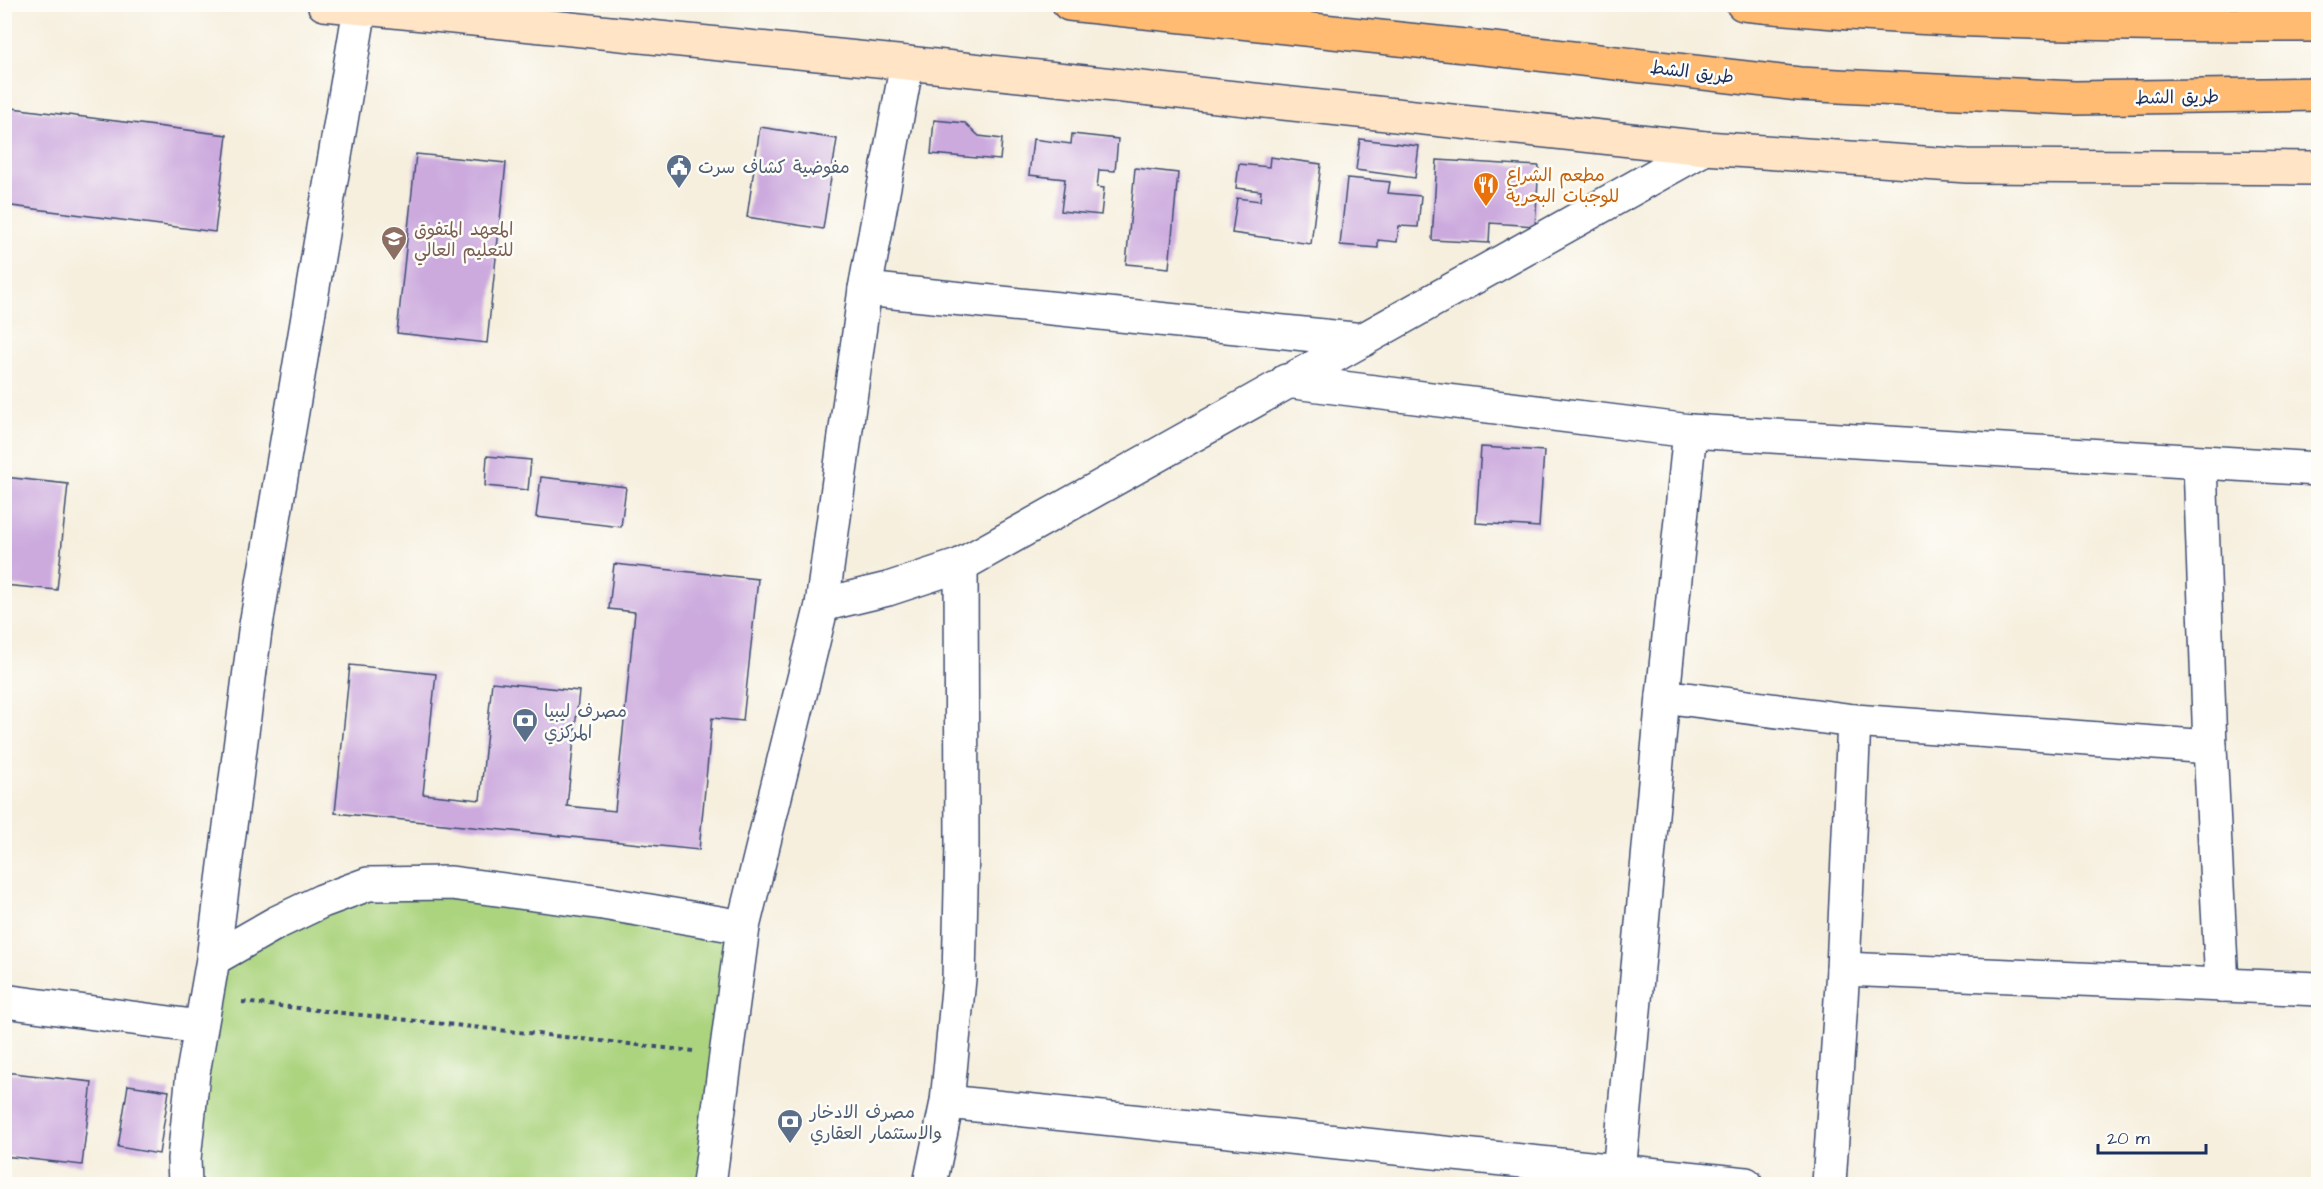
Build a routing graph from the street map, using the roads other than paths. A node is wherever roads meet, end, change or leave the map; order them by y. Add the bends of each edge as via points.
1 (324, 4) edge
2 (1069, 4) edge
3 (1743, 4) edge
4 (360, 8) junction
5 (2319, 25) edge
6 (907, 63) junction
7 (2319, 94) edge
8 (1705, 148) junction
9 (2319, 168) edge
10 (865, 289) junction
11 (1363, 340) junction
12 (1286, 381) junction
13 (1690, 432) junction
14 (2200, 463) junction
15 (2319, 469) edge
16 (962, 565) junction
17 (822, 605) junction
18 (1663, 696) junction
19 (1854, 721) junction
20 (2210, 747) junction
21 (743, 927) junction
22 (213, 959) junction
23 (1843, 969) junction
24 (2222, 986) junction
25 (2319, 988) edge
26 (4, 1001) edge
27 (202, 1012) junction
28 (947, 1102) junction
29 (1619, 1178) edge
30 (185, 1185) edge
31 (709, 1185) edge
32 (930, 1185) edge
33 (1746, 1185) edge
34 (1829, 1185) edge

1 - 4 street
2 - 7 main road, طريق الشط via 1799,84 2075,98
3 - 5 main road via 1843,14 2106,25
4 - 6 street
4 - 22 street via 255,631
6 - 8 street
6 - 10 street
8 - 9 street via 1967,166
8 - 11 street
10 - 11 street
10 - 17 street
11 - 12 street
12 - 13 street
12 - 16 street
13 - 14 street
13 - 18 street
14 - 15 street
14 - 20 street
16 - 17 street
16 - 28 street via 959,980
17 - 21 street
18 - 19 street
18 - 29 street
19 - 20 street
19 - 23 street
20 - 24 street
21 - 22 street via 451,883 368,884 276,923
21 - 31 street
22 - 27 street
23 - 24 street
23 - 34 street
24 - 25 street
26 - 27 street
27 - 30 street via 184,1159
28 - 29 street
28 - 32 street
29 - 33 street

